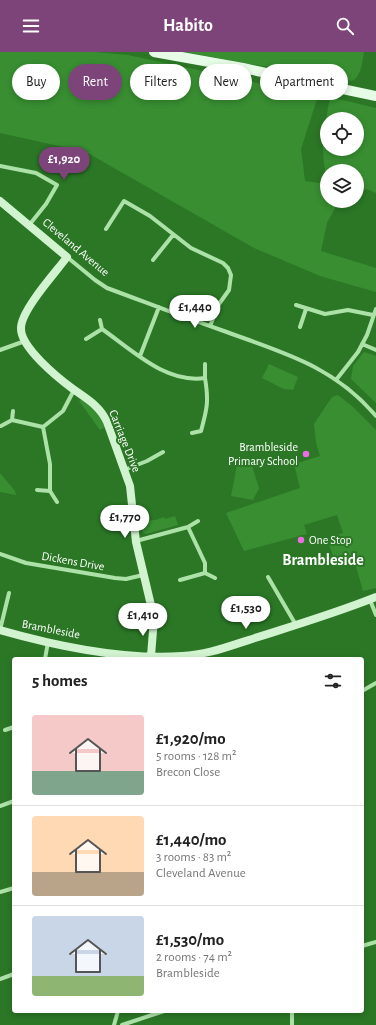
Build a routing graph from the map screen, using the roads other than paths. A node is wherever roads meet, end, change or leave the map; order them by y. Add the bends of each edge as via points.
1 (154, 52) edge
2 (376, 96) edge
3 (0, 166) edge
4 (0, 201) edge
5 (30, 224) junction
6 (106, 229) dead end
7 (174, 235) junction
8 (68, 257) junction
9 (153, 260) dead end
10 (296, 305) dead end
11 (159, 307) junction
12 (306, 308) junction
13 (376, 309) edge
14 (373, 315) junction
15 (100, 320) dead end
16 (210, 326) junction
17 (300, 327) dead end
18 (102, 329) junction
19 (86, 339) dead end
20 (26, 341) junction
21 (362, 344) junction
22 (0, 350) edge
23 (376, 350) edge
24 (140, 356) junction
25 (205, 364) dead end
26 (205, 378) junction
27 (336, 380) junction
28 (75, 390) junction
29 (12, 411) dead end
30 (376, 416) edge
31 (12, 420) junction
32 (1, 426) edge
33 (43, 427) junction
34 (192, 433) dead end
35 (163, 452) dead end
36 (124, 470) junction
37 (37, 490) dead end
38 (50, 491) junction
39 (57, 502) dead end
40 (198, 521) dead end
41 (188, 527) junction
42 (136, 542) junction
43 (0, 554) edge
44 (205, 573) junction
45 (143, 575) junction
46 (268, 577) dead end
47 (215, 578) dead end
48 (180, 580) dead end
49 (9, 593) dead end
50 (373, 598) edge
51 (376, 615) edge
52 (296, 625) junction
53 (0, 630) edge
54 (48, 642) junction
55 (122, 656) edge
56 (152, 656) junction
57 (45, 657) edge
58 (376, 683) edge
59 (364, 690) edge
60 (12, 728) edge
61 (5, 730) dead end
62 (12, 803) edge
63 (0, 806) edge
64 (12, 889) edge
65 (0, 892) edge
66 (376, 942) edge
67 (364, 945) edge
68 (12, 975) edge
69 (0, 979) edge
70 (117, 1013) edge
71 (158, 1013) edge
72 (292, 1013) edge
73 (114, 1025) edge
74 (122, 1025) edge
75 (292, 1025) edge

1 - 2 main road
3 - 5 street via 36,173 57,186
4 - 5 street, Cleveland Avenue
5 - 8 street, Cleveland Avenue
6 - 7 street via 124,201 150,216
7 - 9 street
7 - 16 street via 191,248 223,263 231,275 229,290 219,304
8 - 11 street, Cleveland Avenue via 107,288
8 - 20 street, Carriage Drive via 26,311 20,328
10 - 12 street
11 - 16 street, Cleveland Avenue
11 - 24 street
12 - 14 street via 325,314 353,310
12 - 17 street
13 - 14 street
14 - 21 street
15 - 18 street
16 - 27 street, Cleveland Avenue via 306,361
18 - 19 street
18 - 24 street
20 - 22 street
20 - 28 street, Carriage Drive via 47,369
21 - 23 street
21 - 27 street
24 - 26 street via 172,375 194,380
25 - 26 street
26 - 34 street via 209,399 205,418 201,431
27 - 30 street, Cleveland Avenue via 357,396
28 - 33 street via 63,410
28 - 36 street, Carriage Drive via 90,400 103,414
29 - 31 street
31 - 32 street
31 - 33 street
33 - 38 street via 50,464
35 - 36 street
36 - 42 street, Carriage Drive via 130,486
37 - 38 street
38 - 39 street
40 - 41 street
41 - 42 street
41 - 44 street via 204,563
42 - 45 street, Carriage Drive
43 - 45 street, Dickens Drive via 26,563 115,578 126,579
44 - 47 street
44 - 48 street
45 - 56 street, Carriage Drive via 154,618
46 - 52 street
49 - 53 street
50 - 51 street
50 - 52 street, Brambleside
52 - 56 street, Brambleside via 203,653
53 - 54 street, Brambleside
54 - 55 street, Brambleside
54 - 57 street
55 - 56 street, Brambleside
58 - 59 street
60 - 61 street
62 - 63 street
64 - 65 street
66 - 67 street
68 - 69 street
70 - 73 street
71 - 74 street
72 - 75 street

